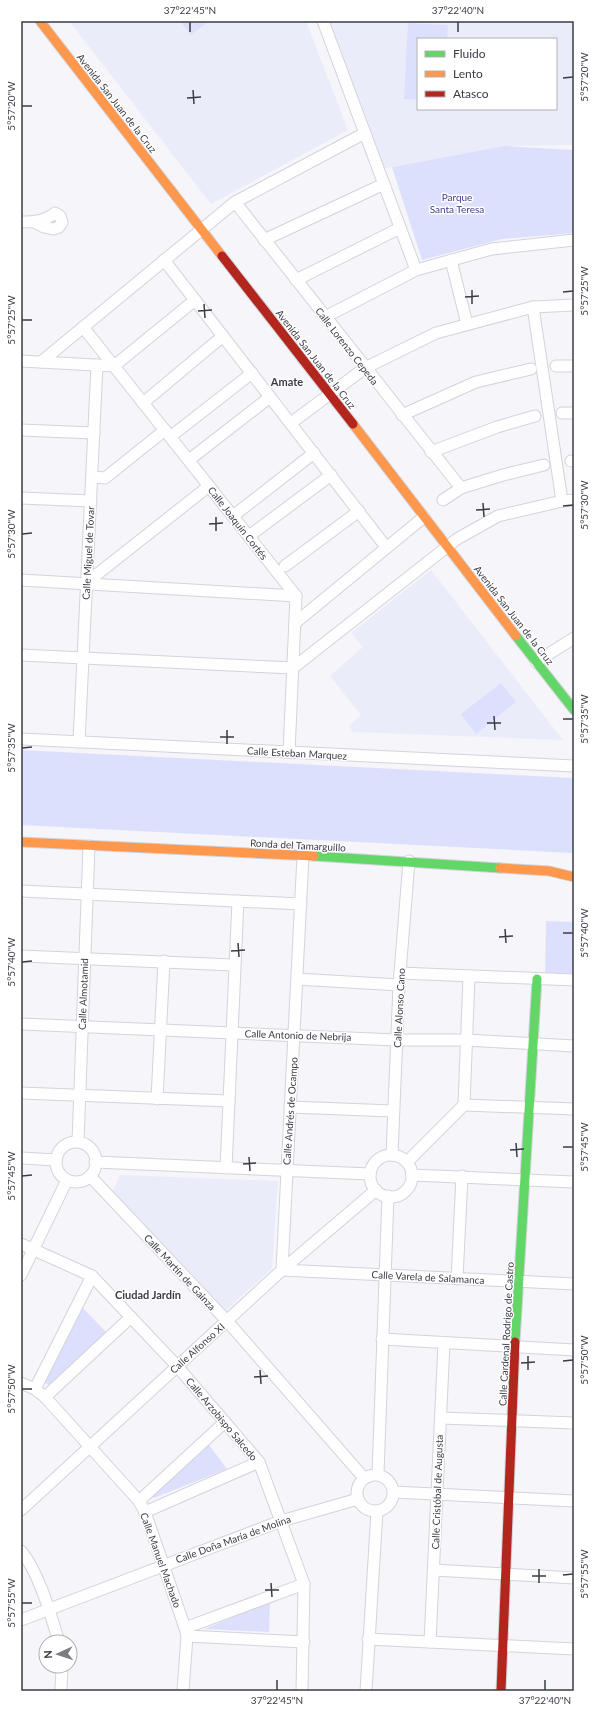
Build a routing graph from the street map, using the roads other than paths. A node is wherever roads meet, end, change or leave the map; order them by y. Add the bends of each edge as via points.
1 (40, 21) edge
2 (323, 21) edge
3 (365, 133) junction
4 (384, 184) junction
5 (235, 202) junction
6 (21, 222) edge
7 (34, 222) dead end
8 (400, 228) junction
9 (202, 229) junction
10 (264, 240) junction
11 (574, 240) edge
12 (164, 260) junction
13 (451, 260) junction
14 (416, 270) junction
15 (296, 280) junction
16 (195, 300) junction
17 (574, 305) edge
18 (534, 307) junction
19 (325, 317) junction
20 (467, 324) junction
21 (83, 327) junction
22 (223, 336) junction
23 (21, 361) edge
24 (41, 362) junction
25 (97, 365) junction
26 (114, 366) junction
27 (556, 366) dead end
28 (574, 366) edge
29 (365, 368) junction
30 (531, 369) dead end
31 (252, 373) junction
32 (330, 394) junction
33 (270, 397) junction
34 (143, 403) junction
35 (562, 413) dead end
36 (574, 413) edge
37 (402, 415) junction
38 (535, 416) dead end
39 (291, 423) junction
40 (21, 430) edge
41 (94, 433) junction
42 (167, 433) junction
43 (431, 452) junction
44 (314, 453) junction
45 (189, 460) junction
46 (544, 465) dead end
47 (331, 475) junction
48 (92, 477) junction
49 (210, 486) junction
50 (461, 488) junction
51 (21, 498) edge
52 (443, 500) dead end
53 (574, 500) edge
54 (91, 501) junction
55 (562, 501) junction
56 (359, 511) junction
57 (233, 516) junction
58 (424, 517) junction
59 (249, 536) junction
60 (446, 545) junction
61 (386, 547) junction
62 (285, 566) dead end
63 (21, 580) edge
64 (86, 583) junction
65 (296, 596) junction
66 (295, 623) junction
67 (574, 638) edge
68 (21, 655) edge
69 (83, 658) junction
70 (536, 662) junction
71 (293, 668) junction
72 (574, 710) edge
73 (21, 738) edge
74 (78, 742) junction
75 (289, 752) junction
76 (574, 766) edge
77 (21, 842) edge
78 (89, 846) junction
79 (303, 856) junction
80 (409, 861) junction
81 (568, 866) dead end
82 (557, 872) junction
83 (574, 877) edge
84 (21, 891) edge
85 (88, 894) junction
86 (238, 901) junction
87 (301, 904) junction
88 (21, 956) edge
89 (85, 959) junction
90 (164, 961) junction
91 (234, 964) junction
92 (400, 973) junction
93 (469, 976) junction
94 (297, 979) junction
95 (537, 979) junction
96 (574, 980) edge
97 (399, 985) junction
98 (21, 1024) edge
99 (82, 1026) junction
100 (161, 1029) junction
101 (231, 1033) junction
102 (294, 1035) junction
103 (397, 1040) junction
104 (466, 1040) junction
105 (533, 1044) junction
106 (574, 1046) edge
107 (21, 1093) edge
108 (79, 1095) junction
109 (157, 1099) junction
110 (229, 1101) junction
111 (464, 1105) junction
112 (290, 1107) junction
113 (528, 1107) junction
114 (574, 1109) edge
115 (393, 1111) junction
116 (78, 1142) junction
117 (392, 1155) junction
118 (21, 1158) edge
119 (56, 1160) junction
120 (95, 1162) junction
121 (407, 1162) junction
122 (226, 1168) junction
123 (286, 1170) junction
124 (370, 1174) junction
125 (412, 1175) junction
126 (90, 1176) junction
127 (462, 1176) junction
128 (526, 1179) junction
129 (67, 1180) junction
130 (574, 1182) edge
131 (376, 1190) junction
132 (388, 1196) junction
133 (21, 1244) edge
134 (33, 1250) junction
135 (282, 1270) junction
136 (21, 1275) edge
137 (385, 1275) junction
138 (92, 1276) junction
139 (457, 1279) junction
140 (519, 1282) junction
141 (574, 1284) edge
142 (131, 1317) junction
143 (227, 1321) junction
144 (382, 1339) junction
145 (444, 1343) junction
146 (515, 1347) junction
147 (574, 1350) edge
148 (177, 1366) junction
149 (21, 1383) edge
150 (35, 1389) junction
151 (45, 1397) junction
152 (441, 1418) junction
153 (513, 1421) junction
154 (225, 1422) junction
155 (574, 1424) edge
156 (90, 1446) junction
157 (259, 1462) junction
158 (378, 1474) junction
159 (364, 1478) junction
160 (394, 1492) junction
161 (437, 1495) junction
162 (509, 1498) junction
163 (358, 1499) junction
164 (139, 1501) junction
165 (574, 1501) edge
166 (21, 1510) edge
167 (377, 1511) junction
168 (145, 1512) junction
169 (281, 1521) junction
170 (21, 1551) edge
171 (164, 1564) junction
172 (434, 1570) junction
173 (506, 1574) junction
174 (574, 1578) edge
175 (304, 1584) junction
176 (49, 1610) junction
177 (21, 1620) edge
178 (186, 1632) junction
179 (56, 1634) edge
180 (368, 1639) junction
181 (304, 1642) junction
182 (430, 1642) junction
183 (503, 1646) junction
184 (574, 1649) edge
185 (62, 1674) edge
186 (61, 1691) edge
187 (184, 1691) edge
188 (302, 1691) edge
189 (366, 1691) edge
190 (501, 1691) edge

1 - 9 street, Avenida San Juan de la Cruz
2 - 3 street
3 - 4 street
3 - 5 street
4 - 8 street
4 - 10 street
5 - 9 street
5 - 10 street, Calle Lorenzo Cepeda
6 - 7 street
8 - 14 street
8 - 15 street
9 - 12 street
9 - 32 street, Avenida San Juan de la Cruz
10 - 15 street, Calle Lorenzo Cepeda
11 - 13 street via 492,249
12 - 16 street
12 - 21 street
13 - 14 street
13 - 20 street
14 - 19 street
15 - 19 street, Calle Lorenzo Cepeda
16 - 22 street
16 - 26 street
17 - 18 street
18 - 20 street
18 - 55 street
19 - 29 street, Calle Lorenzo Cepeda
20 - 29 street via 436,332
21 - 24 street
21 - 26 street, Calle Joaquín Cortés
22 - 31 street
22 - 34 street
23 - 24 street
24 - 25 street
25 - 26 street
25 - 41 street, Calle Miguel de Tovar
26 - 34 street, Calle Joaquín Cortés
27 - 28 street
29 - 32 street
29 - 37 street, Calle Lorenzo Cepeda
30 - 37 street via 476,382
31 - 33 street
31 - 42 street via 180,429
32 - 39 street
32 - 58 street, Avenida San Juan de la Cruz
33 - 39 street
33 - 45 street
34 - 42 street, Calle Joaquín Cortés
35 - 36 street
37 - 43 street, Calle Lorenzo Cepeda
38 - 43 street via 497,427
39 - 44 street
40 - 41 street
41 - 48 street, Calle Miguel de Tovar
42 - 45 street, Calle Joaquín Cortés
42 - 48 street via 105,478
43 - 50 street, Calle Lorenzo Cepeda
44 - 47 street
44 - 57 street
45 - 49 street, Calle Joaquín Cortés
46 - 50 street
47 - 56 street
47 - 59 street
48 - 54 street, Calle Miguel de Tovar
49 - 57 street, Calle Joaquín Cortés
49 - 64 street
50 - 52 street
51 - 54 street
53 - 55 street
54 - 64 street, Calle Miguel de Tovar
55 - 60 street via 498,516
56 - 61 street
56 - 62 street
57 - 59 street, Calle Joaquín Cortés
58 - 60 street, Avenida San Juan de la Cruz
58 - 61 street
59 - 65 street, Calle Joaquín Cortés
60 - 70 street, Avenida San Juan de la Cruz
60 - 71 street
61 - 66 street
63 - 64 street
64 - 65 street
64 - 69 street, Calle Miguel de Tovar
65 - 66 street
66 - 71 street
67 - 70 street
68 - 69 street
69 - 71 street
69 - 74 street, Calle Miguel de Tovar
70 - 72 street, Avenida San Juan de la Cruz
71 - 75 street
73 - 74 street, Calle Esteban Marquez
74 - 75 street, Calle Esteban Marquez
75 - 76 street, Calle Esteban Marquez
77 - 78 street, Ronda del Tamarguillo
78 - 79 street, Ronda del Tamarguillo
78 - 85 street, Calle Almotamid
79 - 80 street, Ronda del Tamarguillo
79 - 87 street, Calle Andrés de Ocampo
80 - 82 street, Ronda del Tamarguillo
80 - 92 street, Calle Alonso Cano
81 - 82 street
82 - 83 street, Ronda del Tamarguillo
84 - 85 street
85 - 86 street
85 - 89 street, Calle Almotamid
86 - 87 street
86 - 91 street
87 - 94 street, Calle Andrés de Ocampo
88 - 89 street
89 - 90 street
89 - 99 street, Calle Almotamid
90 - 91 street
90 - 100 street
91 - 101 street
92 - 93 street
92 - 97 street, Calle Alonso Cano
93 - 95 street
93 - 104 street
94 - 97 street
94 - 102 street, Calle Andrés de Ocampo
95 - 96 street
95 - 105 street, Calle Cardenal Rodrigo de Castro
97 - 103 street, Calle Alonso Cano
98 - 99 street, Calle Antonio de Nebrija
99 - 100 street, Calle Antonio de Nebrija
99 - 108 street, Calle Almotamid
100 - 101 street, Calle Antonio de Nebrija
100 - 109 street
101 - 102 street, Calle Antonio de Nebrija
101 - 110 street
102 - 103 street, Calle Antonio de Nebrija
102 - 112 street, Calle Andrés de Ocampo
103 - 104 street, Calle Antonio de Nebrija
103 - 115 street, Calle Alonso Cano
104 - 105 street, Calle Antonio de Nebrija
104 - 111 street
105 - 106 street, Calle Antonio de Nebrija
105 - 113 street, Calle Cardenal Rodrigo de Castro
107 - 108 street
108 - 109 street
108 - 116 street, Calle Almotamid
109 - 110 street
110 - 122 street
111 - 113 street
111 - 121 street
112 - 115 street
112 - 123 street, Calle Andrés de Ocampo
113 - 114 street
113 - 128 street, Calle Cardenal Rodrigo de Castro
115 - 117 street, Calle Alonso Cano
116 - 119 street via 61,1148
116 - 120 street via 88,1147
117 - 121 street
117 - 124 street via 380,1158 372,1167
118 - 119 street
119 - 129 street via 58,1172
120 - 122 street
120 - 126 street
121 - 125 street
122 - 123 street
123 - 124 street
123 - 135 street, Calle Andrés de Ocampo
124 - 131 street
125 - 127 street
125 - 132 street via 411,1182 402,1194
126 - 129 street via 79,1182
126 - 143 street, Calle Martín de Gainza
127 - 128 street
127 - 139 street
128 - 130 street
128 - 140 street, Calle Cardenal Rodrigo de Castro
129 - 134 street
131 - 132 street
131 - 135 street, Calle Alfonso XI
132 - 137 street
133 - 134 street, Calle Arzobispo Salcedo
134 - 136 street
134 - 138 street, Calle Arzobispo Salcedo
135 - 137 street, Calle Varela de Salamanca
135 - 143 street, Calle Alfonso XI
137 - 139 street, Calle Varela de Salamanca
137 - 144 street
138 - 142 street, Calle Arzobispo Salcedo
138 - 150 street
139 - 140 street, Calle Varela de Salamanca
140 - 141 street, Calle Varela de Salamanca
140 - 146 street, Calle Cardenal Rodrigo de Castro
142 - 148 street, Calle Arzobispo Salcedo
142 - 151 street
143 - 148 street, Calle Alfonso XI
143 - 159 street, Calle Martín de Gainza
144 - 145 street
144 - 158 street
145 - 146 street
145 - 152 street, Calle Cristóbal de Augusta
146 - 147 street
146 - 153 street, Calle Cardenal Rodrigo de Castro
148 - 154 street, Calle Arzobispo Salcedo
148 - 156 street, Calle Alfonso XI
149 - 150 street, Calle Manuel Machado
150 - 151 street, Calle Manuel Machado
151 - 156 street, Calle Manuel Machado
152 - 153 street
152 - 161 street, Calle Cristóbal de Augusta
153 - 155 street
153 - 162 street, Calle Cardenal Rodrigo de Castro
154 - 157 street, Calle Arzobispo Salcedo
154 - 164 street
156 - 164 street, Calle Manuel Machado
156 - 166 street, Calle Alfonso XI
157 - 168 street
157 - 169 street, Calle Arzobispo Salcedo
158 - 159 street
158 - 160 street via 389,1480
159 - 163 street via 358,1487
160 - 161 street
160 - 167 street via 391,1503
161 - 162 street
161 - 172 street, Calle Cristóbal de Augusta
162 - 165 street
162 - 173 street, Calle Cardenal Rodrigo de Castro
163 - 167 street via 365,1508
163 - 169 street, Calle Doña María de Molina
164 - 168 street, Calle Manuel Machado
167 - 180 street
168 - 171 street, Calle Manuel Machado
169 - 171 street, Calle Doña María de Molina
169 - 175 street, Calle Arzobispo Salcedo
170 - 176 street via 27,1558
171 - 176 street, Calle Doña María de Molina
171 - 178 street, Calle Manuel Machado
172 - 173 street
172 - 182 street, Calle Cristóbal de Augusta
173 - 174 street
173 - 183 street, Calle Cardenal Rodrigo de Castro
175 - 178 street
175 - 181 street, Calle Arzobispo Salcedo
176 - 177 street, Calle Doña María de Molina
176 - 179 street
178 - 181 street
178 - 187 street, Calle Manuel Machado
180 - 182 street
180 - 189 street
181 - 188 street, Calle Arzobispo Salcedo
182 - 183 street
183 - 184 street
183 - 190 street, Calle Cardenal Rodrigo de Castro
185 - 186 street

